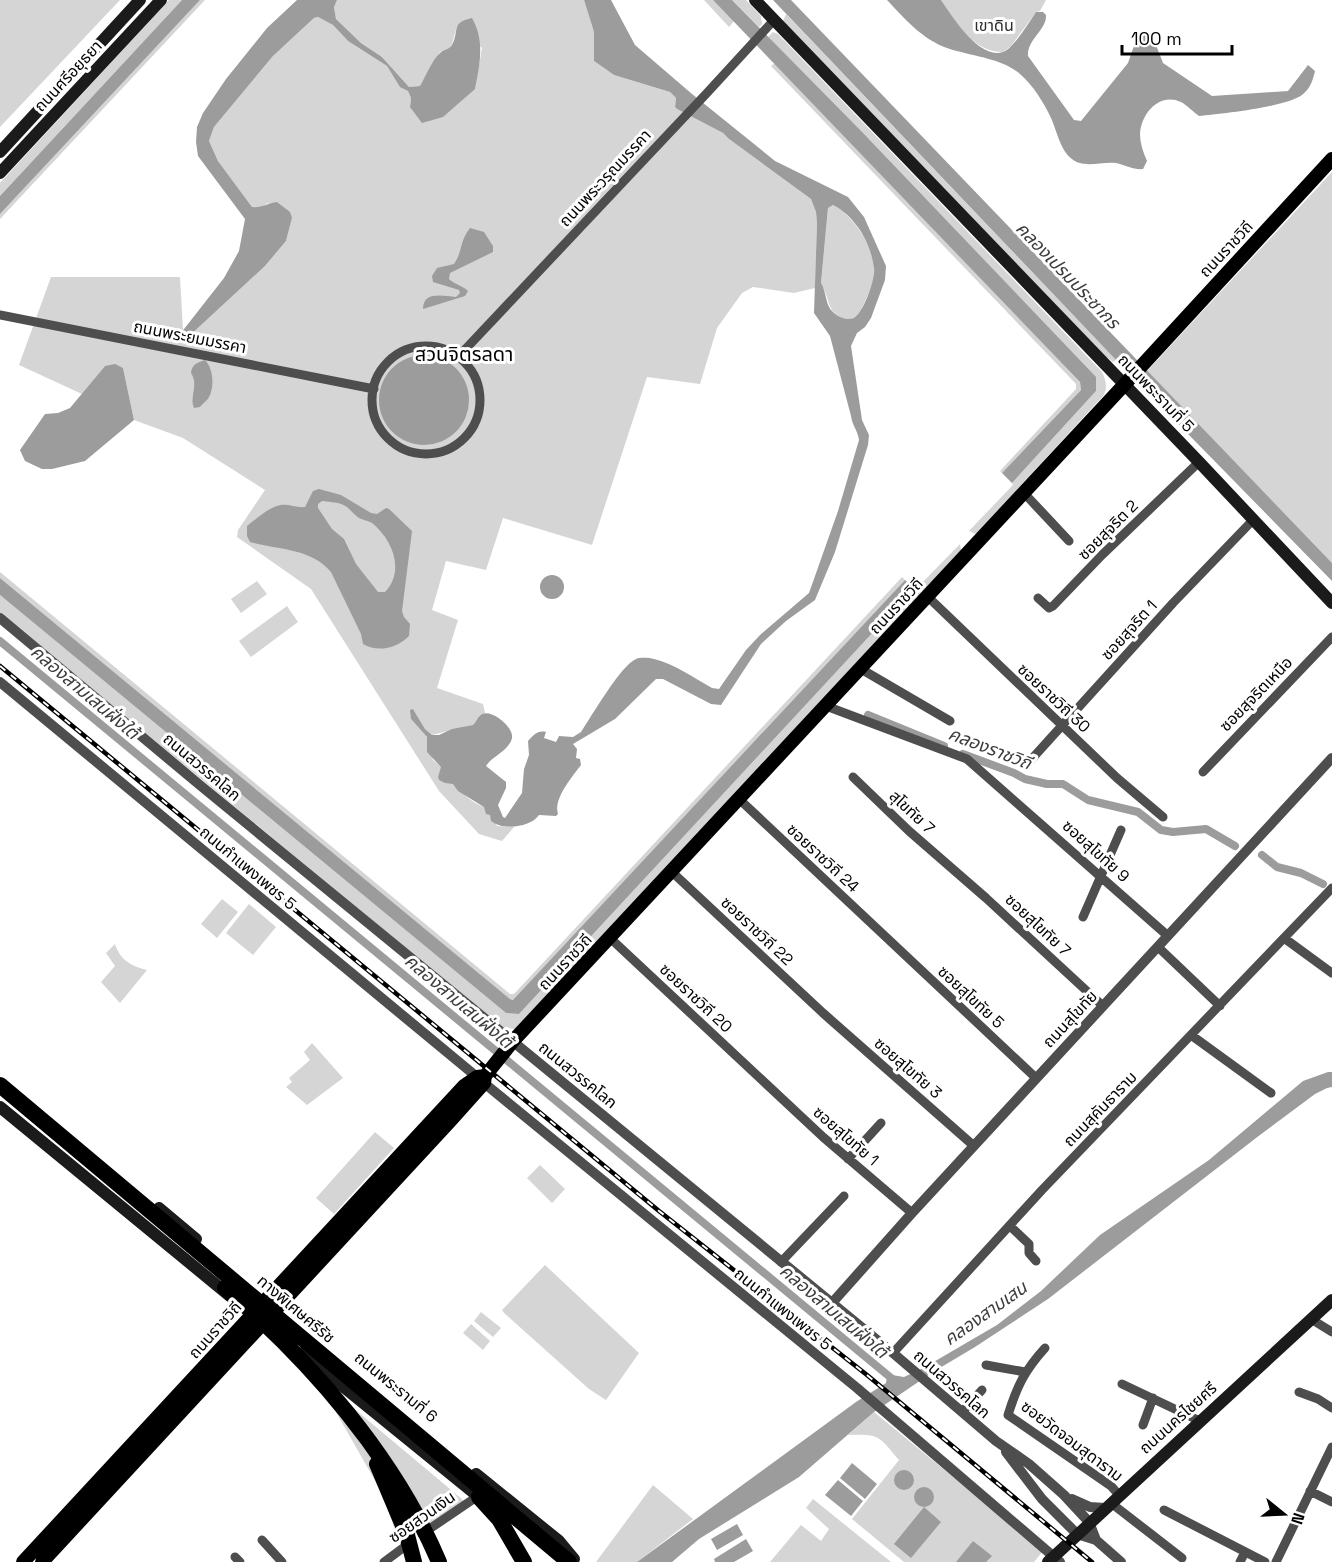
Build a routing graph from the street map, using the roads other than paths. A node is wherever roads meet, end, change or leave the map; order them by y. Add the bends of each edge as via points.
1 (140, 0) edge
2 (755, 0) edge
3 (159, 1) edge
4 (770, 25) junction
5 (0, 152) edge
6 (1332, 159) edge
7 (0, 174) edge
8 (0, 315) edge
9 (458, 357) junction
10 (1129, 380) junction
11 (374, 389) junction
12 (1199, 462) junction
13 (1024, 493) junction
14 (1253, 520) junction
15 (1069, 541) dead end
16 (928, 597) junction
17 (1038, 598) dead end
18 (1332, 603) edge
19 (0, 618) edge
20 (1332, 637) edge
21 (861, 669) junction
22 (0, 682) edge
23 (826, 706) junction
24 (950, 721) dead end
25 (1062, 725) junction
26 (1332, 758) edge
27 (1029, 762) dead end
28 (1203, 772) dead end
29 (853, 777) dead end
30 (739, 799) junction
31 (1163, 818) dead end
32 (1121, 830) dead end
33 (951, 868) joint
34 (672, 872) junction
35 (1101, 877) junction
36 (1332, 888) edge
37 (1083, 917) dead end
38 (1168, 936) junction
39 (610, 938) junction
40 (886, 938) joint
41 (1284, 938) junction
42 (1158, 947) junction
43 (1332, 974) edge
44 (1103, 1006) junction
45 (1220, 1006) junction
46 (823, 1013) joint
47 (1191, 1035) junction
48 (511, 1044) junction
49 (0, 1076) edge
50 (1036, 1078) junction
51 (479, 1079) junction
52 (762, 1080) joint
53 (0, 1085) edge
54 (1270, 1093) dead end
55 (0, 1097) edge
56 (0, 1107) edge
57 (881, 1123) dead end
58 (974, 1146) junction
59 (95, 1155) junction
60 (848, 1159) junction
61 (79, 1173) junction
62 (132, 1186) junction
63 (843, 1196) dead end
64 (912, 1213) junction
65 (1010, 1226) junction
66 (175, 1251) junction
67 (1036, 1261) dead end
68 (781, 1262) junction
69 (287, 1276) junction
70 (299, 1286) junction
71 (266, 1299) junction
72 (1332, 1300) edge
73 (832, 1303) junction
74 (278, 1310) junction
75 (252, 1314) junction
76 (1311, 1319) junction
77 (263, 1324) junction
78 (1332, 1332) edge
79 (1045, 1348) dead end
80 (895, 1355) junction
81 (986, 1365) dead end
82 (1025, 1372) junction
83 (1122, 1384) dead end
84 (982, 1390) dead end
85 (1299, 1392) dead end
86 (1153, 1398) junction
87 (1331, 1404) edge
88 (178, 1405) junction
89 (962, 1412) junction
90 (1200, 1421) junction
91 (355, 1424) junction
92 (1143, 1425) dead end
93 (996, 1441) junction
94 (1332, 1447) edge
95 (444, 1459) junction
96 (1310, 1491) junction
97 (1064, 1495) junction
98 (478, 1496) junction
99 (1112, 1502) junction
100 (1332, 1503) edge
101 (1164, 1510) dead end
102 (1089, 1522) junction
103 (1077, 1534) junction
104 (262, 1540) dead end
105 (1096, 1540) junction
106 (1182, 1558) dead end
107 (1053, 1560) edge
108 (23, 1562) edge
109 (34, 1562) edge
110 (42, 1562) edge
111 (282, 1562) edge
112 (384, 1562) edge
113 (414, 1562) edge
114 (439, 1562) edge
115 (524, 1562) edge
116 (569, 1562) edge
117 (576, 1562) edge
118 (1121, 1562) edge
119 (1265, 1562) edge
120 (1276, 1562) edge

1 - 5 main road, ถนนศรีอยุธยา
2 - 4 main road, ถนนพระรามที่ 5
3 - 7 main road, ถนนศรีอยุธยา
4 - 9 street, ถนนพระวรุณมรรคา
4 - 10 main road, ถนนพระรามที่ 5
6 - 10 main road, ถนนราชวิถี
8 - 11 street, ถนนพระยมมรรคา
9 - 11 street via 438,347 410,349 386,364
9 - 11 street via 477,383 479,411 466,436 443,451 415,453 390,440 375,417
10 - 12 main road, ถนนพระรามที่ 5
10 - 13 main road, ถนนราชวิถี
12 - 14 main road, ถนนพระรามที่ 5
12 - 17 street, ซอยสุจริต 2 via 1053,606 1049,608
13 - 15 street
13 - 16 main road, ถนนราชวิถี
14 - 18 main road, ถนนพระรามที่ 5
14 - 25 street, ซอยสุจริต 1
16 - 21 main road, ถนนราชวิถี
16 - 25 street, ซอยราชวิถี 30
19 - 48 street, ถนนสวรรคโลก
20 - 28 street, ซอยสุจริตเหนือ
21 - 23 main road, ถนนราชวิถี
21 - 24 street
22 - 51 street, ถนนกำแพงเพชร 5
23 - 30 main road, ถนนราชวิถี
23 - 35 street, ซอยสุโขทัย 9 via 967,759
25 - 27 street, ซอยสุจริต 1
25 - 31 street, ซอยราชวิถี 30
26 - 38 street, ถนนสุโขทัย
29 - 33 street, สุโขทัย 7
30 - 34 main road, ถนนราชวิถี
30 - 40 street, ซอยราชวิถี 24
32 - 35 street
33 - 44 street, ซอยสุโขทัย 7
34 - 39 main road, ถนนราชวิถี
34 - 46 street, ซอยราชวิถี 22
35 - 37 street
35 - 38 street, ซอยสุโขทัย 9
36 - 41 street, ถนนสุคันธาราม
38 - 42 street, ถนนสุโขทัย
39 - 48 main road, ถนนราชวิถี
39 - 52 street, ซอยราชวิถี 20
40 - 50 street, ซอยสุโขทัย 5
41 - 43 street
41 - 45 street, ถนนสุคันธาราม
42 - 44 street, ถนนสุโขทัย
42 - 45 street
44 - 50 street, ถนนสุโขทัย
45 - 47 street, ถนนสุคันธาราม
46 - 58 street, ซอยสุโขทัย 3
47 - 54 street
47 - 65 street, ถนนสุคันธาราม
48 - 51 main road, ถนนราชวิถี
48 - 68 street, ถนนสวรรคโลก
49 - 59 main road, ถนนพระรามที่ 6
50 - 58 street, ถนนสุโขทัย
51 - 69 main road, ถนนราชวิถี via 464,1086
51 - 70 main road, ถนนราชวิถี
51 - 107 street, ถนนกำแพงเพชร 5 via 857,1388
51 - 109 main road
52 - 60 street, ซอยสุโขทัย 1
53 - 95 highway, ทางพิเศษศรีรัช
55 - 91 highway, ทางพิเศษศรีรัช via 240,1301 296,1356
56 - 61 main road, ถนนพระรามที่ 6
57 - 60 street
58 - 64 street, ถนนสุโขทัย
59 - 61 main road
59 - 62 main road, ถนนพระรามที่ 6
60 - 64 street, ซอยสุโขทัย 1
61 - 66 main road, ถนนพระรามที่ 6
62 - 66 main road
62 - 71 main road, ถนนพระรามที่ 6
63 - 68 street
64 - 73 street, ถนนสุโขทัย
65 - 67 street via 1029,1244 1029,1253
65 - 80 street, ถนนสุคันธาราม
66 - 75 main road, ถนนพระรามที่ 6
68 - 73 street, ถนนสวรรคโลก
69 - 70 main road via 289,1283
69 - 71 main road, ถนนราชวิถี
70 - 74 main road, ถนนราชวิถี
71 - 74 main road, ถนนพระรามที่ 6
71 - 75 main road, ถนนราชวิถี
72 - 76 main road, ถนนนครไชยศรี
73 - 80 street, ถนนสวรรคโลก
74 - 77 main road, ถนนราชวิถี
74 - 117 main road, ถนนพระรามที่ 6 via 559,1541
75 - 77 main road, ถนนพระรามที่ 6
75 - 88 main road, ถนนราชวิถี
76 - 78 street
76 - 90 main road, ถนนนครไชยศรี
77 - 88 main road, ถนนราชวิถี
77 - 98 main road, ถนนพระรามที่ 6
79 - 82 street, ซอยวัดจอมสุดาราม
80 - 89 street, ถนนสวรรคโลก
81 - 82 street
82 - 99 street, ซอยวัดจอมสุดาราม via 1008,1415 1111,1486
83 - 86 street
84 - 89 street
85 - 87 street
86 - 90 street
86 - 92 street
88 - 108 main road, ถนนราชวิถี
88 - 110 main road, ถนนราชวิถี
89 - 93 street, ถนนสวรรคโลก
90 - 99 main road, ถนนนครไชยศรี
91 - 113 highway via 390,1491
91 - 114 highway via 397,1479
93 - 97 street, ถนนสวรรคโลก
93 - 103 street, ถนนสวรรคโลก via 1042,1499
94 - 96 street
95 - 115 highway via 500,1519
95 - 116 highway, ทางพิเศษศรีรัช
96 - 100 street
96 - 120 street
97 - 99 street via 1090,1507
97 - 102 street, ถนนสวรรคโลก
98 - 112 street, ซอยสวนเงิน
98 - 117 main road, ถนนพระรามที่ 6 via 549,1550
99 - 102 main road, ถนนนครไชยศรี
99 - 106 street
101 - 119 street
102 - 103 main road, ถนนนครไชยศรี
102 - 105 street
103 - 105 street
103 - 107 main road, ถนนนครไชยศรี
104 - 111 street
105 - 118 street

